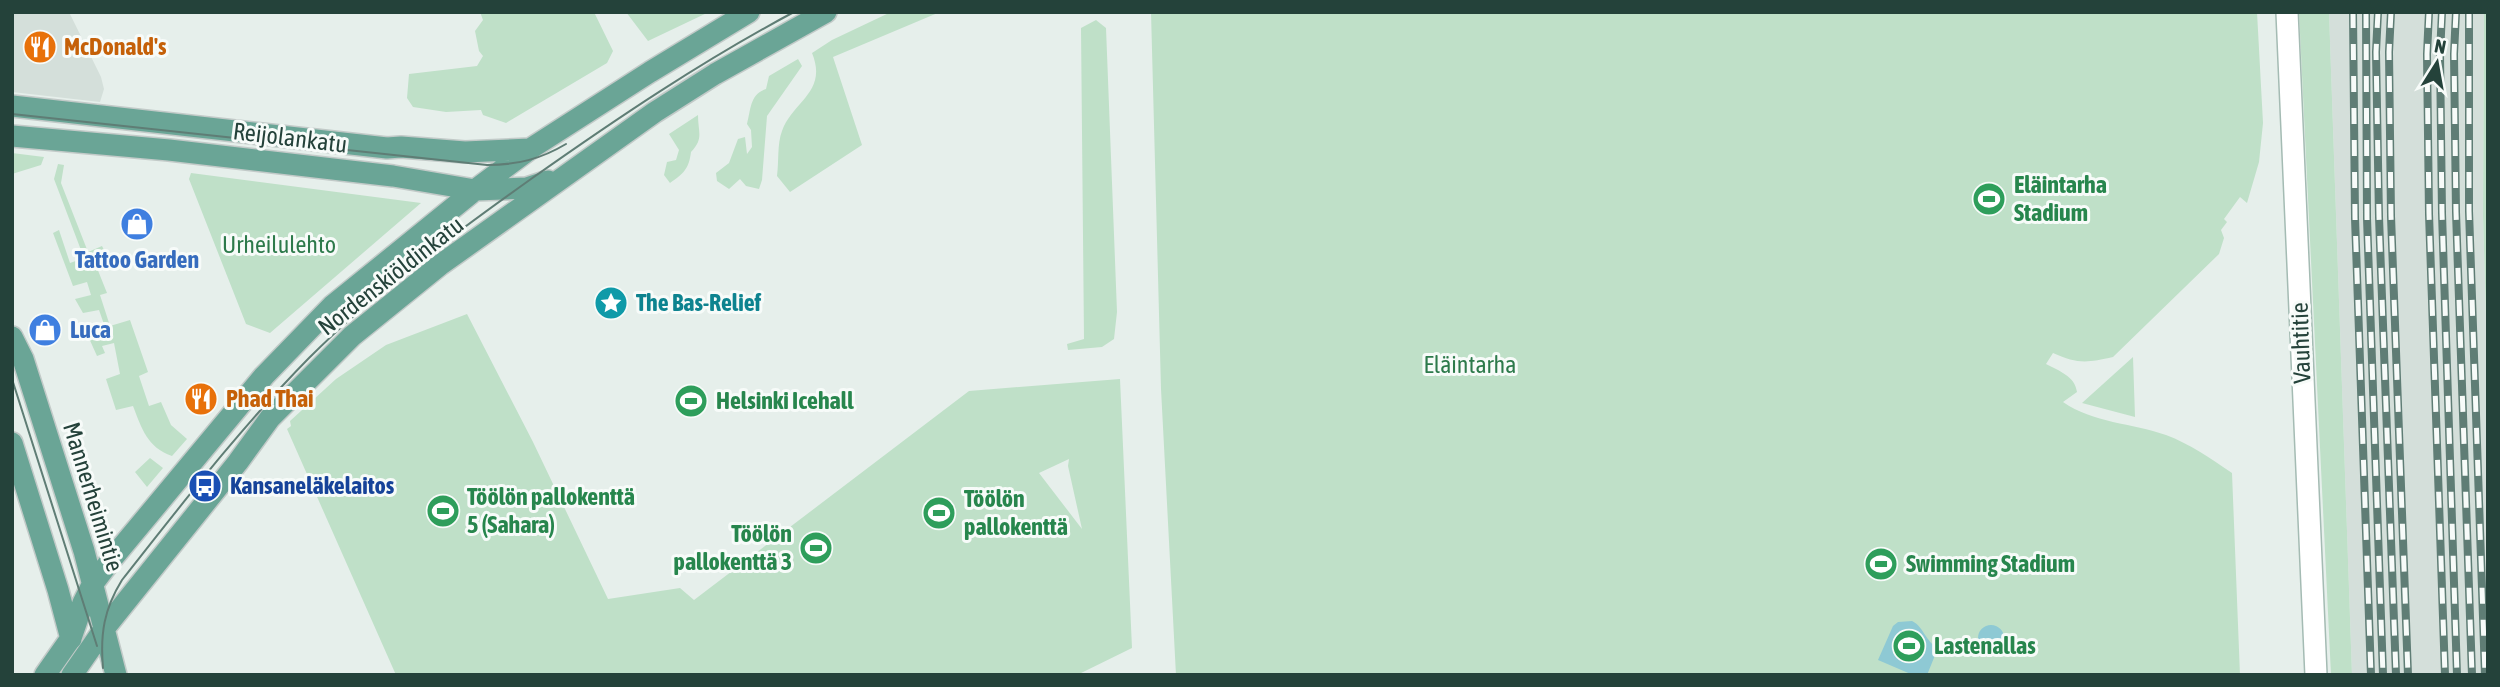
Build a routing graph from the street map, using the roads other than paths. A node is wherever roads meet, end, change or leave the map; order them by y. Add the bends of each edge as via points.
1 (749, 12) edge
2 (826, 12) edge
3 (2287, 12) edge
4 (12, 106) edge
5 (12, 136) edge
6 (530, 149) junction
7 (561, 177) junction
8 (475, 190) junction
9 (12, 337) edge
10 (12, 443) edge
11 (92, 585) junction
12 (104, 629) junction
13 (71, 638) junction
14 (76, 673) edge
15 (45, 675) edge
16 (116, 675) edge
17 (2316, 675) edge

1 - 6 main road, Nordenskiöldinkatu
2 - 7 main road, Nordenskiöldinkatu via 705,80
3 - 17 main road, Vauhtitie
4 - 6 main road, Reijolankatu via 387,148
5 - 8 main road, Reijolankatu via 393,176
6 - 8 main road, Nordenskiöldinkatu
7 - 8 main road, Reijolankatu via 527,188
7 - 12 main road, Nordenskiöldinkatu via 440,265 321,366 270,418
8 - 11 main road, Nordenskiöldinkatu via 342,298 292,346 204,445
9 - 11 main road, Mannerheimintie via 23,359
10 - 13 main road
11 - 12 main road, Mannerheimintie
11 - 13 main road, Nordenskiöldinkatu
12 - 14 main road, Nordenskiöldinkatu
12 - 16 main road, Mannerheimintie
13 - 14 main road
13 - 15 main road, Nordenskiöldinkatu

